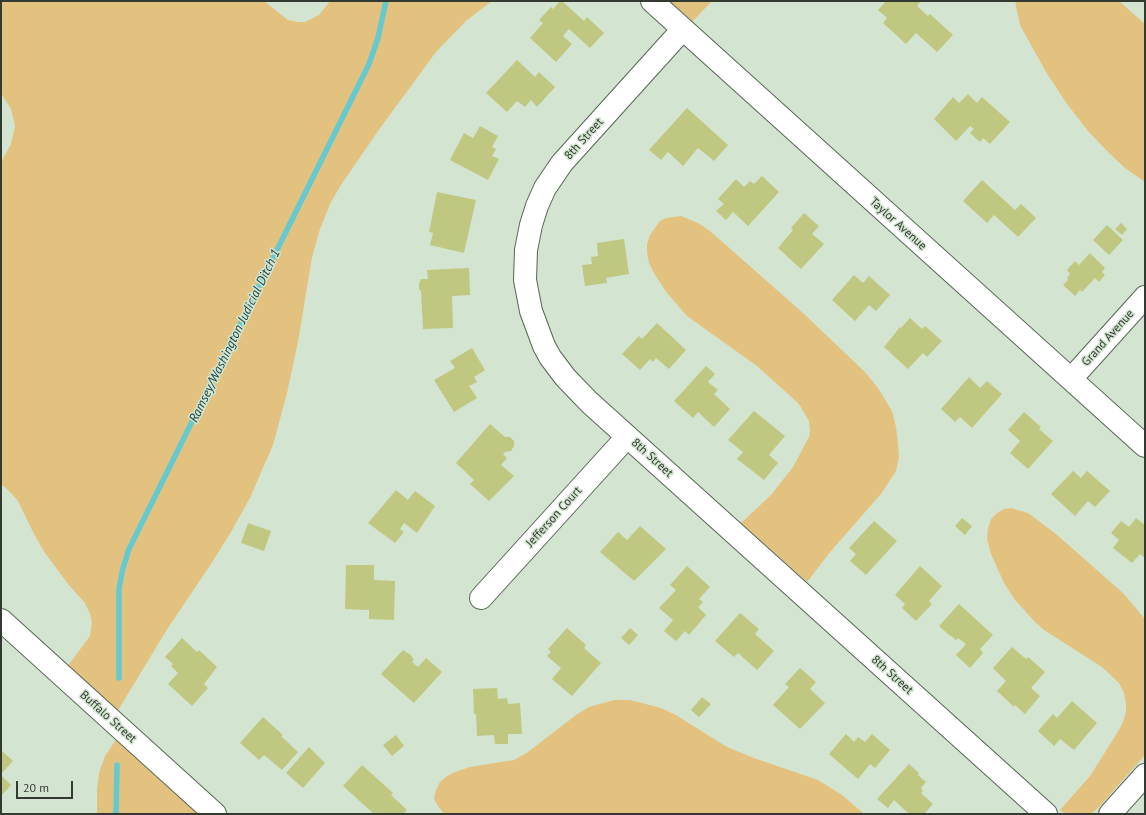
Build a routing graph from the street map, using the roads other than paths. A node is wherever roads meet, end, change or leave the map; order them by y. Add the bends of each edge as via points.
1 (652, 1) edge
2 (683, 29) junction
3 (1145, 297) edge
4 (1071, 380) junction
5 (627, 437) junction
6 (1145, 446) edge
7 (481, 598) dead end
8 (1, 620) edge
9 (1145, 775) edge
10 (215, 814) edge
11 (1046, 814) edge
12 (1110, 814) edge

1 - 2 street, Taylor Avenue
2 - 4 street, Taylor Avenue
2 - 5 street, 8th Street via 556,171 537,206 530,225 526,250 524,275 528,300 547,352 574,388
3 - 4 street, Grand Avenue
4 - 6 street, Taylor Avenue
5 - 7 street, Jefferson Court
5 - 11 street, 8th Street
8 - 10 street, Buffalo Street
9 - 12 street

